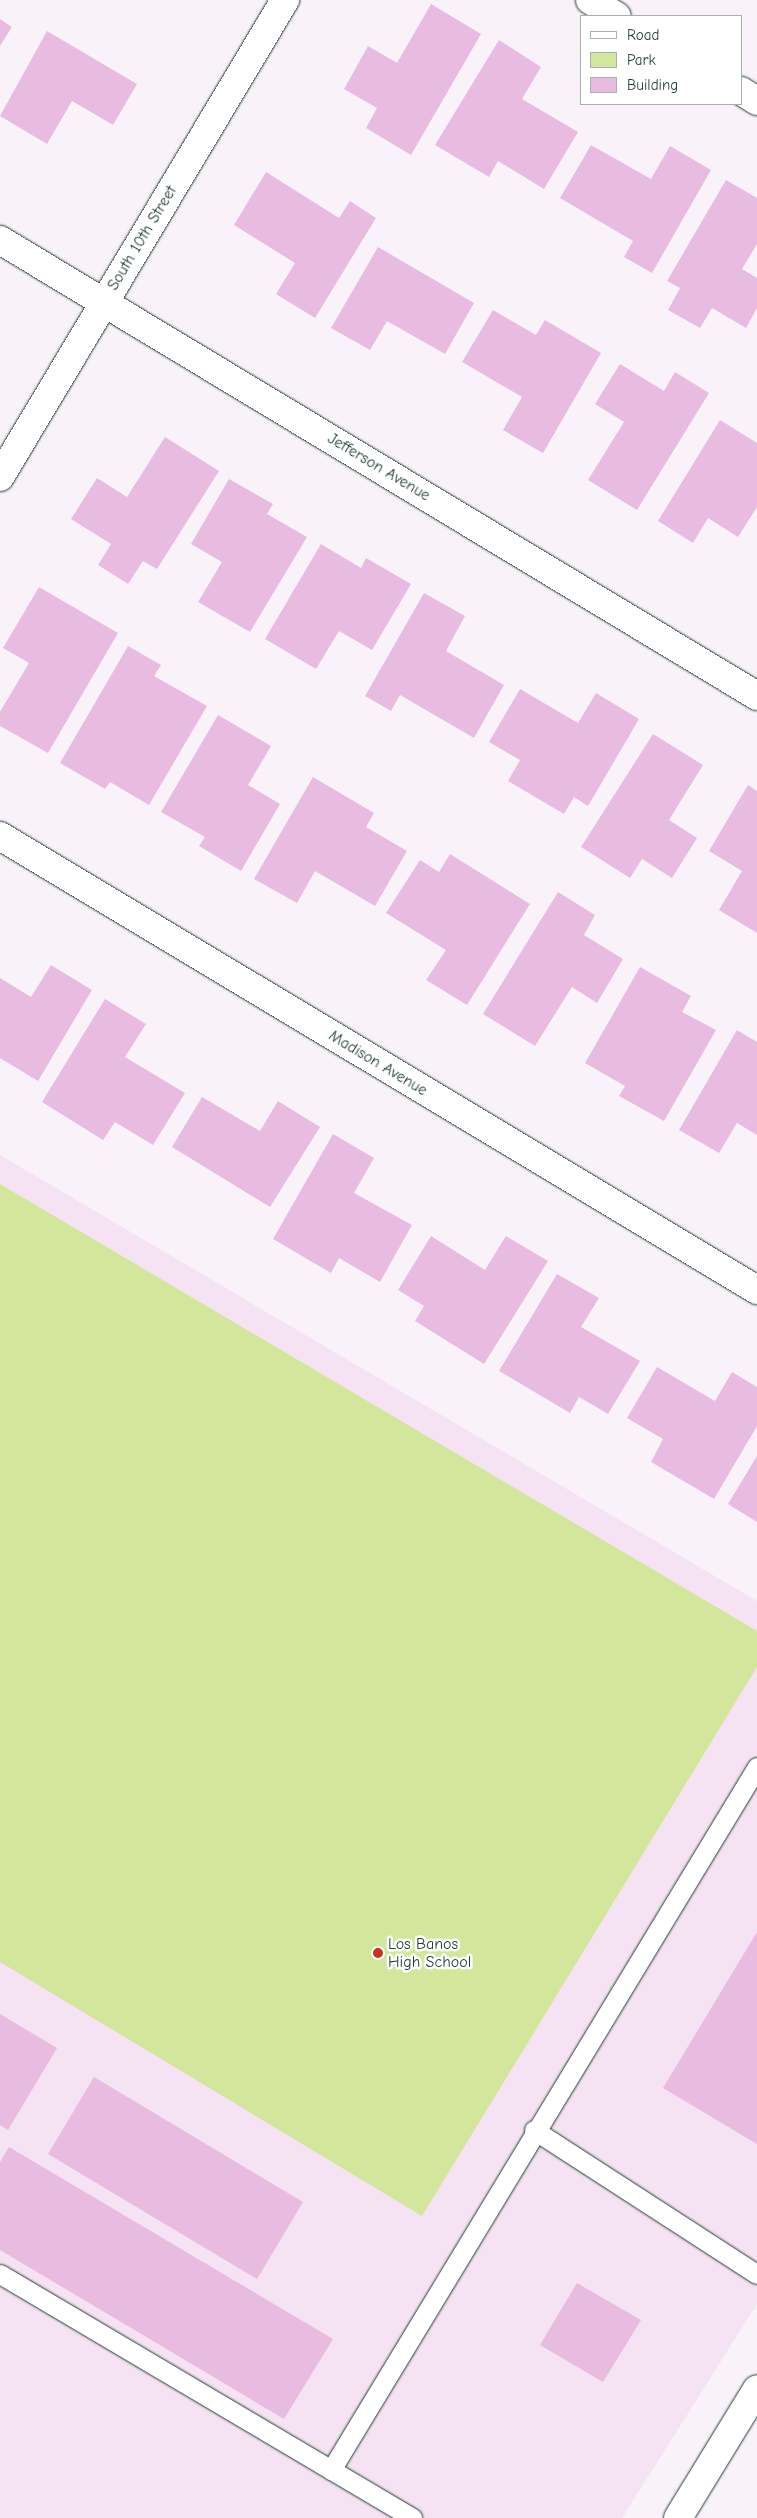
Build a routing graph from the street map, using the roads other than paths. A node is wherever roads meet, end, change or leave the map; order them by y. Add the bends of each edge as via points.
1 (285, 0) edge
2 (590, 0) edge
3 (615, 15) edge
4 (742, 92) edge
5 (757, 101) edge
6 (0, 240) edge
7 (104, 301) junction
8 (0, 477) edge
9 (757, 696) edge
10 (0, 836) edge
11 (757, 1290) edge
12 (757, 1767) edge
13 (534, 2130) junction
14 (0, 2274) edge
15 (757, 2274) edge
16 (757, 2389) edge
17 (331, 2470) junction
18 (412, 2518) edge
19 (678, 2518) edge

1 - 7 street, South 10th Street
2 - 3 street
4 - 5 street
6 - 7 street, Jefferson Avenue
7 - 8 street, South 10th Street
7 - 9 street, Jefferson Avenue
10 - 11 street, Madison Avenue
12 - 13 lane
13 - 15 lane
13 - 17 lane
14 - 17 lane
16 - 19 street
17 - 18 lane

